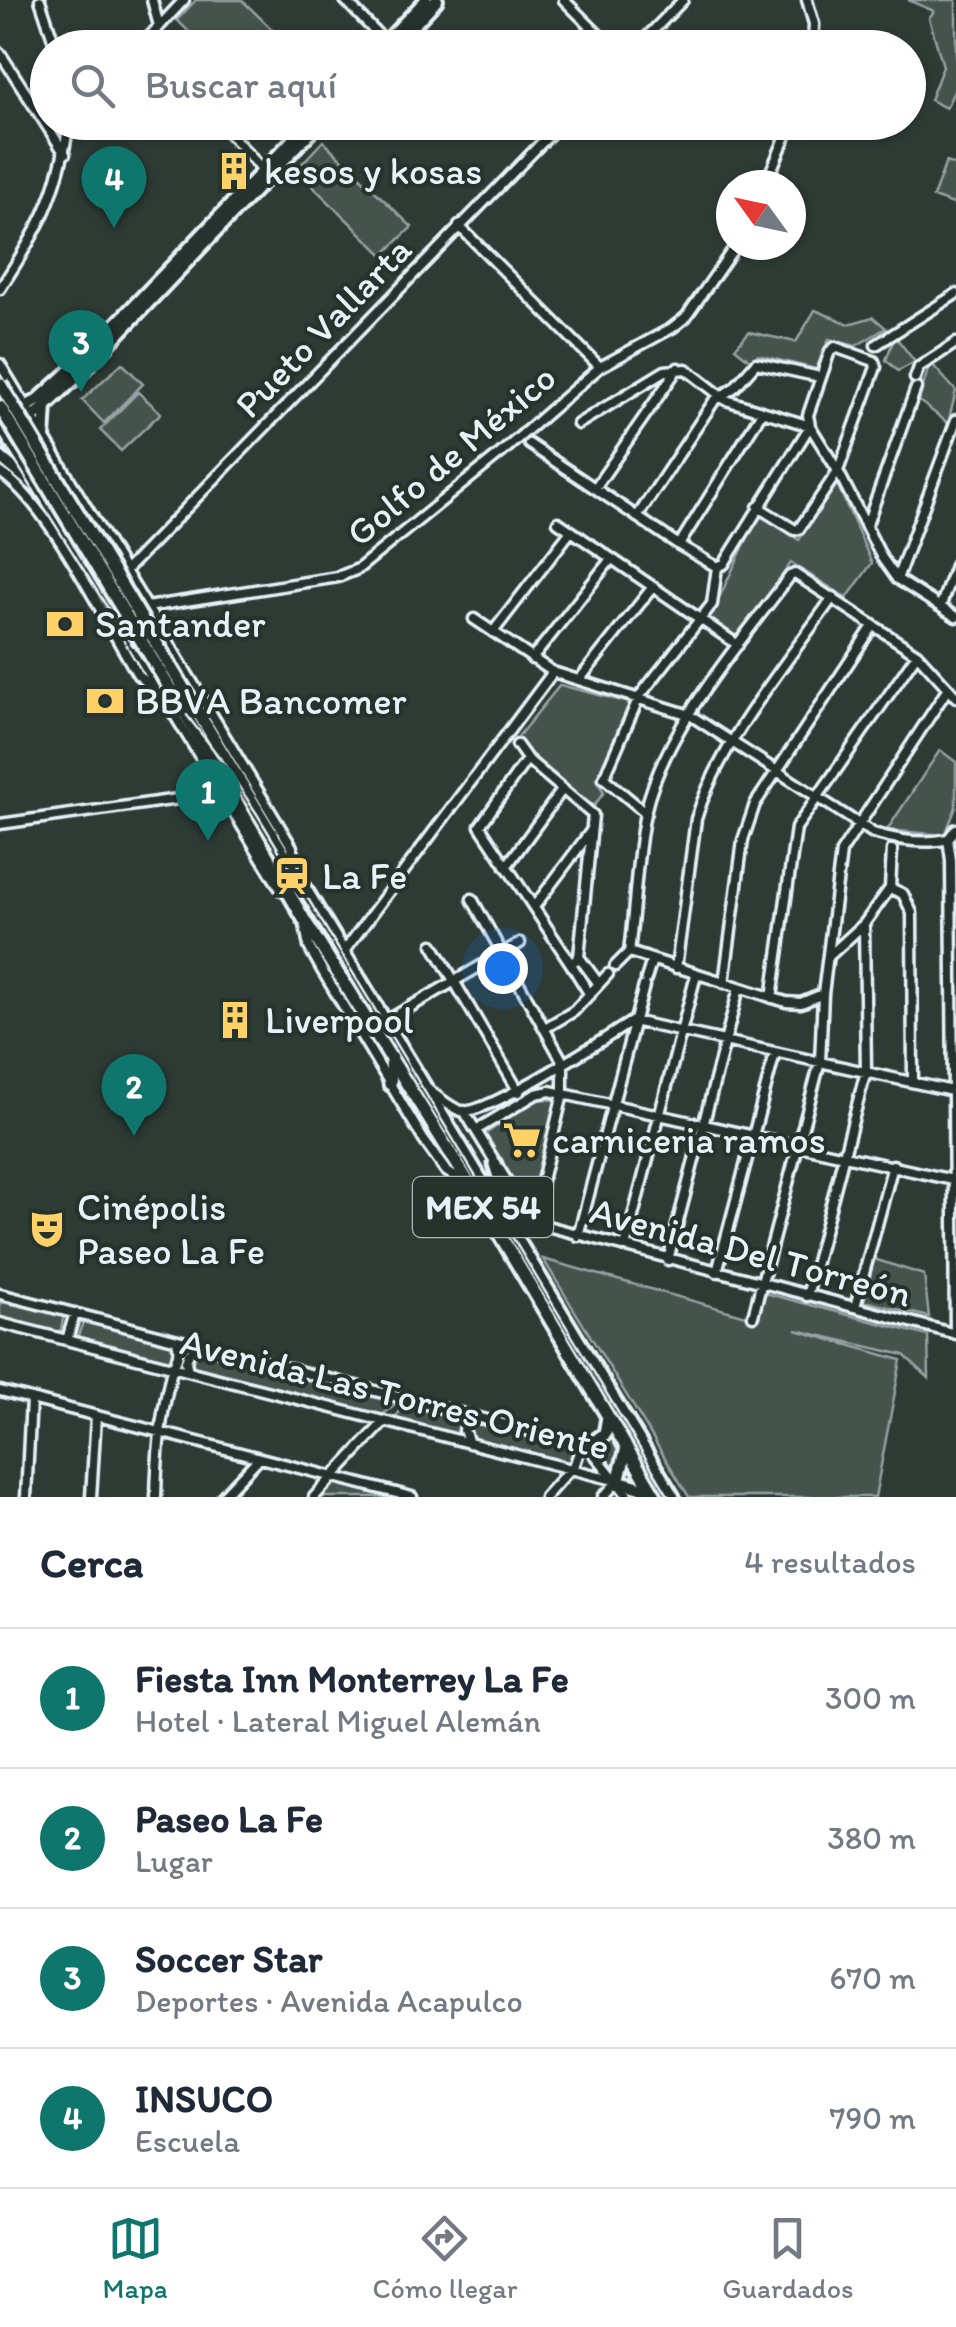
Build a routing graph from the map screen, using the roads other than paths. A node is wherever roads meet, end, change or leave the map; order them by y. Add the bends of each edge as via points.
1 (40, 0) edge
2 (152, 0) edge
3 (184, 0) edge
4 (345, 0) edge
5 (426, 0) edge
6 (437, 0) edge
7 (564, 0) edge
8 (683, 0) edge
9 (807, 0) edge
10 (160, 26) junction
11 (50, 30) edge
12 (157, 30) edge
13 (372, 30) edge
14 (400, 30) edge
15 (404, 30) edge
16 (594, 30) edge
17 (654, 30) edge
18 (814, 30) edge
19 (0, 53) edge
20 (4, 70) edge
21 (30, 106) edge
22 (54, 140) edge
23 (67, 140) edge
24 (235, 140) edge
25 (293, 140) edge
26 (303, 140) edge
27 (544, 140) edge
28 (784, 140) edge
29 (64, 154) junction
30 (264, 170) junction
31 (771, 170) edge
32 (459, 226) junction
33 (726, 260) edge
34 (0, 289) edge
35 (956, 294) edge
36 (956, 343) edge
37 (876, 345) dead end
38 (0, 364) edge
39 (600, 367) junction
40 (678, 368) junction
41 (820, 377) junction
42 (2, 382) edge
43 (720, 395) junction
44 (25, 404) junction
45 (46, 406) junction
46 (0, 408) edge
47 (762, 412) junction
48 (32, 418) junction
49 (0, 420) edge
50 (956, 420) edge
51 (578, 424) dead end
52 (810, 426) junction
53 (1, 433) edge
54 (44, 437) junction
55 (530, 444) dead end
56 (53, 452) junction
57 (0, 457) edge
58 (838, 471) junction
59 (0, 472) edge
60 (28, 473) junction
61 (36, 487) junction
62 (595, 488) junction
63 (758, 507) junction
64 (637, 517) junction
65 (558, 522) dead end
66 (866, 526) junction
67 (571, 531) junction
68 (679, 545) junction
69 (70, 551) junction
70 (610, 558) junction
71 (956, 563) edge
72 (717, 566) junction
73 (126, 571) junction
74 (897, 579) junction
75 (652, 588) junction
76 (833, 597) junction
77 (942, 605) junction
78 (147, 607) junction
79 (956, 617) edge
80 (474, 619) dead end
81 (699, 619) junction
82 (873, 626) junction
83 (492, 632) junction
84 (738, 645) junction
85 (917, 654) junction
86 (532, 659) junction
87 (553, 672) junction
88 (580, 680) junction
89 (948, 690) junction
90 (639, 697) junction
91 (956, 697) edge
92 (188, 707) junction
93 (690, 715) junction
94 (732, 744) junction
95 (517, 746) dead end
96 (528, 760) junction
97 (775, 772) junction
98 (562, 790) junction
99 (221, 792) junction
100 (816, 798) junction
101 (646, 812) junction
102 (0, 824) edge
103 (858, 825) junction
104 (594, 827) junction
105 (956, 829) edge
106 (948, 840) junction
107 (892, 850) dead end
108 (293, 868) junction
109 (506, 868) junction
110 (890, 888) junction
111 (472, 899) dead end
112 (298, 906) junction
113 (534, 907) junction
114 (305, 920) junction
115 (864, 924) junction
116 (520, 943) dead end
117 (433, 945) dead end
118 (345, 950) junction
119 (629, 952) junction
120 (502, 954) junction
121 (580, 957) junction
122 (828, 958) junction
123 (652, 960) junction
124 (571, 964) junction
125 (616, 966) dead end
126 (676, 968) junction
127 (608, 974) dead end
128 (696, 974) junction
129 (452, 982) junction
130 (599, 984) junction
131 (724, 984) junction
132 (739, 988) junction
133 (822, 994) junction
134 (590, 995) junction
135 (772, 998) junction
136 (386, 1020) junction
137 (633, 1021) junction
138 (545, 1028) junction
139 (681, 1032) junction
140 (727, 1042) junction
141 (775, 1053) junction
142 (392, 1058) junction
143 (562, 1062) junction
144 (820, 1062) junction
145 (866, 1071) junction
146 (914, 1080) junction
147 (390, 1084) junction
148 (426, 1088) junction
149 (518, 1090) junction
150 (952, 1091) junction
151 (563, 1094) junction
152 (523, 1101) junction
153 (610, 1105) junction
154 (464, 1111) junction
155 (658, 1115) junction
156 (706, 1125) junction
157 (476, 1130) junction
158 (753, 1136) junction
159 (796, 1146) junction
160 (844, 1155) junction
161 (495, 1164) junction
162 (893, 1166) junction
163 (953, 1180) junction
164 (472, 1188) junction
165 (532, 1222) junction
166 (578, 1236) junction
167 (520, 1242) junction
168 (625, 1247) junction
169 (668, 1260) junction
170 (717, 1272) junction
171 (762, 1284) junction
172 (0, 1294) edge
173 (807, 1296) junction
174 (854, 1307) junction
175 (75, 1314) junction
176 (753, 1316) dead end
177 (0, 1324) edge
178 (956, 1334) edge
179 (67, 1340) junction
180 (176, 1340) junction
181 (202, 1346) junction
182 (173, 1368) junction
183 (188, 1372) junction
184 (0, 1391) edge
185 (31, 1399) junction
186 (608, 1412) junction
187 (96, 1416) junction
188 (477, 1417) junction
189 (384, 1422) junction
190 (158, 1431) junction
191 (572, 1441) junction
192 (469, 1444) junction
193 (588, 1446) junction
194 (628, 1447) junction
195 (259, 1458) junction
196 (570, 1470) junction
197 (333, 1477) junction
198 (618, 1481) junction
199 (654, 1494) edge
200 (26, 1497) edge
201 (92, 1497) edge
202 (156, 1497) edge
203 (222, 1497) edge
204 (314, 1497) edge
205 (412, 1497) edge
206 (545, 1497) edge
207 (603, 1497) edge
208 (629, 1497) edge
209 (673, 1497) edge

1 - 11 street
2 - 10 street
3 - 10 street
4 - 13 street
5 - 14 main road
6 - 15 main road
7 - 16 street
8 - 17 street
9 - 18 street
10 - 12 street
19 - 20 street
20 - 21 street
22 - 29 street
23 - 29 street
24 - 30 street
25 - 30 main road
26 - 45 main road
27 - 32 street, Pueto Vallarta
28 - 31 street
29 - 34 street via 45,216
30 - 44 main road via 78,364
32 - 39 street
32 - 73 street, Pueto Vallarta
33 - 39 street, Golfo de México via 686,317
35 - 37 street
36 - 66 street via 919,367
38 - 42 street
39 - 78 street, Golfo de México via 350,574
40 - 43 street
40 - 51 street
40 - 62 street
41 - 43 street via 756,363
41 - 52 street
41 - 58 street via 833,348 874,360 876,367
42 - 44 street
42 - 92 highway, MEX 54, bridge
43 - 47 street
43 - 64 street
44 - 48 street
44 - 49 main road
45 - 48 main road
45 - 54 main road
46 - 92 highway, MEX 54, bridge
47 - 52 street
47 - 68 street
48 - 53 main road
48 - 54 street
50 - 74 street
52 - 58 street
52 - 63 street
53 - 60 street
54 - 56 street
55 - 62 street
56 - 60 street via 36,448
56 - 73 street
57 - 61 main road
58 - 63 street via 797,530
58 - 66 street
59 - 69 street via 23,490
60 - 61 street
61 - 69 street
62 - 64 street
63 - 72 street
64 - 68 street
65 - 67 street
66 - 74 street
67 - 70 street
67 - 83 street
68 - 72 street
69 - 99 street
70 - 75 street
70 - 86 street
71 - 77 street
72 - 81 street via 714,597
73 - 78 street
74 - 77 street
75 - 81 street
75 - 88 street
76 - 82 street
76 - 84 street via 791,574
76 - 94 street
77 - 79 street
78 - 108 street via 292,847
80 - 83 street
81 - 84 street
81 - 90 street
82 - 85 street
82 - 97 street
83 - 86 street
84 - 93 street
85 - 89 street
85 - 100 street
86 - 87 street
87 - 88 street
87 - 118 street
88 - 90 street
89 - 91 street
89 - 103 street
90 - 93 street
90 - 101 street via 604,778
92 - 108 highway, MEX 54
92 - 112 highway, MEX 54
93 - 94 street
93 - 101 street
94 - 97 street
94 - 126 street via 696,818
95 - 96 street
96 - 98 street
96 - 109 street via 481,823
97 - 100 street
97 - 131 street via 744,840
98 - 104 street via 590,811
98 - 109 street
99 - 102 street
99 - 112 street
100 - 103 street
100 - 135 street via 792,839
101 - 119 street
103 - 106 street via 893,839
103 - 122 street via 839,860
104 - 113 street
104 - 121 street
105 - 106 street
106 - 150 street
107 - 110 street
108 - 118 highway, MEX 54
109 - 113 street
110 - 115 street
110 - 146 street via 903,894 912,913
111 - 120 street
112 - 114 highway, MEX 54
113 - 124 street
114 - 142 highway, MEX 54
114 - 147 street via 316,960
115 - 122 street
115 - 145 street
116 - 120 street
117 - 129 street
118 - 136 highway, MEX 54
119 - 123 street
119 - 125 street
120 - 129 street
120 - 138 street
121 - 124 street
121 - 130 street
122 - 133 street
123 - 126 street
123 - 137 street
124 - 134 street
126 - 128 street
127 - 130 street
128 - 131 street
128 - 139 street
129 - 136 street
129 - 149 street
130 - 134 street
131 - 132 street
132 - 135 street
132 - 140 street
133 - 135 street via 801,1002
133 - 144 street
134 - 138 street
136 - 148 highway, MEX 54
137 - 139 street
137 - 143 street
137 - 153 street
138 - 143 street
139 - 140 street
139 - 155 street
140 - 141 street
140 - 156 street
141 - 144 street
141 - 158 street
142 - 147 highway
142 - 164 highway, MEX 54
143 - 149 street
143 - 151 street
144 - 145 street
144 - 159 street
145 - 146 street
145 - 160 street
146 - 150 street
147 - 164 street via 446,1171
148 - 154 street
148 - 167 highway, MEX 54
149 - 152 street
149 - 154 street
150 - 163 street
151 - 152 street via 544,1091
151 - 153 street
151 - 165 street
152 - 157 street
153 - 155 street
153 - 166 street
154 - 157 street
155 - 156 street
155 - 168 street
156 - 158 street
156 - 169 street
157 - 161 street
158 - 159 street
158 - 170 street
159 - 160 street
159 - 171 street
160 - 162 street
160 - 173 street
161 - 165 street
161 - 167 highway
162 - 163 street
162 - 174 street
163 - 178 street
164 - 186 highway, MEX 54
165 - 166 street, Avenida Del Torreón
166 - 168 street, Avenida Del Torreón
167 - 209 highway, MEX 54
168 - 169 street, Avenida Del Torreón
169 - 170 street, Avenida Del Torreón
170 - 171 street, Avenida Del Torreón
171 - 173 street, Avenida Del Torreón
171 - 176 street
172 - 175 street, Avenida Las Torres Oriente
173 - 174 street, Avenida Del Torreón
174 - 178 street, Avenida Del Torreón
175 - 179 street
175 - 180 street, Avenida Las Torres Oriente
177 - 179 street, Avenida Las Torres Oriente
179 - 182 street, Avenida Las Torres Oriente
180 - 181 street, Avenida Las Torres Oriente
180 - 182 street
181 - 183 street via 188,1353
181 - 188 street, Avenida Las Torres Oriente
182 - 183 street, Avenida Las Torres Oriente
182 - 190 street
183 - 189 street, Avenida Las Torres Oriente
184 - 185 street
185 - 187 street
185 - 200 street
186 - 193 highway via 606,1434
186 - 194 highway, MEX 54
187 - 190 street
187 - 201 street
188 - 191 street, Avenida Las Torres Oriente
188 - 192 street via 464,1430
189 - 192 street, Avenida Las Torres Oriente
189 - 197 street
190 - 195 street
190 - 202 street
191 - 193 street, Avenida Las Torres Oriente
191 - 196 street via 579,1452
192 - 196 street, Avenida Las Torres Oriente
193 - 198 street, Avenida Las Torres Oriente
194 - 198 highway
194 - 199 highway, MEX 54
195 - 197 street
195 - 203 street
196 - 198 street, Avenida Las Torres Oriente
196 - 206 street
197 - 204 street
197 - 205 street
198 - 199 highway
198 - 207 street
198 - 208 street

